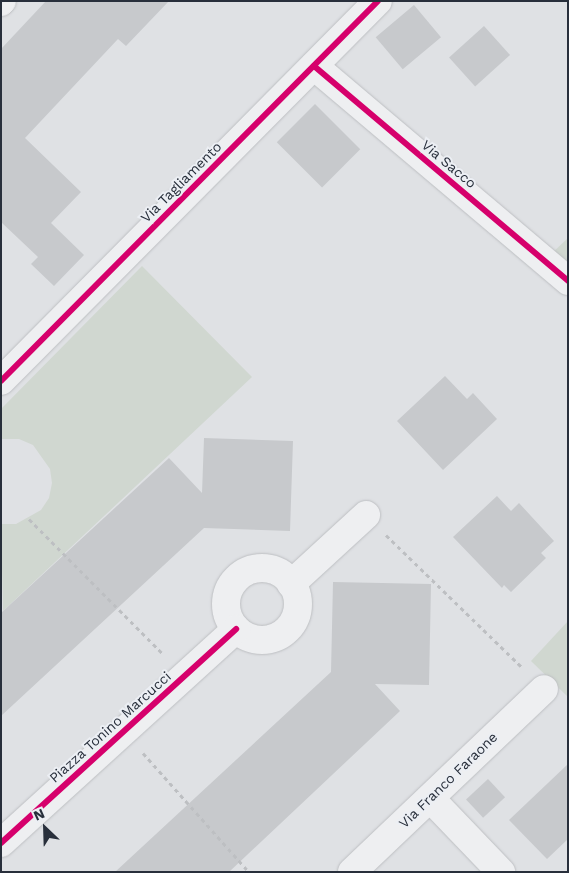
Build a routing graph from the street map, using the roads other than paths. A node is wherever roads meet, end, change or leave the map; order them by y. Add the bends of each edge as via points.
1 (378, 1) edge
2 (314, 66) junction
3 (568, 281) edge
4 (1, 381) edge
5 (366, 515) road end
6 (291, 584) junction
7 (236, 629) junction
8 (544, 689) road end
9 (430, 798) junction
10 (1, 843) edge
11 (352, 872) edge
12 (501, 872) edge

1 - 2 street, Via Tagliamento
2 - 3 street, Via Sacco
2 - 4 street, Via Tagliamento
5 - 6 street
6 - 7 street via 297,595 295,618 279,635 256,640
6 - 7 street via 273,570 249,570 239,577 231,585 226,608
7 - 10 street, Piazza Tonino Marcucci
8 - 9 street, Via Franco Faraone
9 - 11 street, Via Franco Faraone
9 - 12 street

